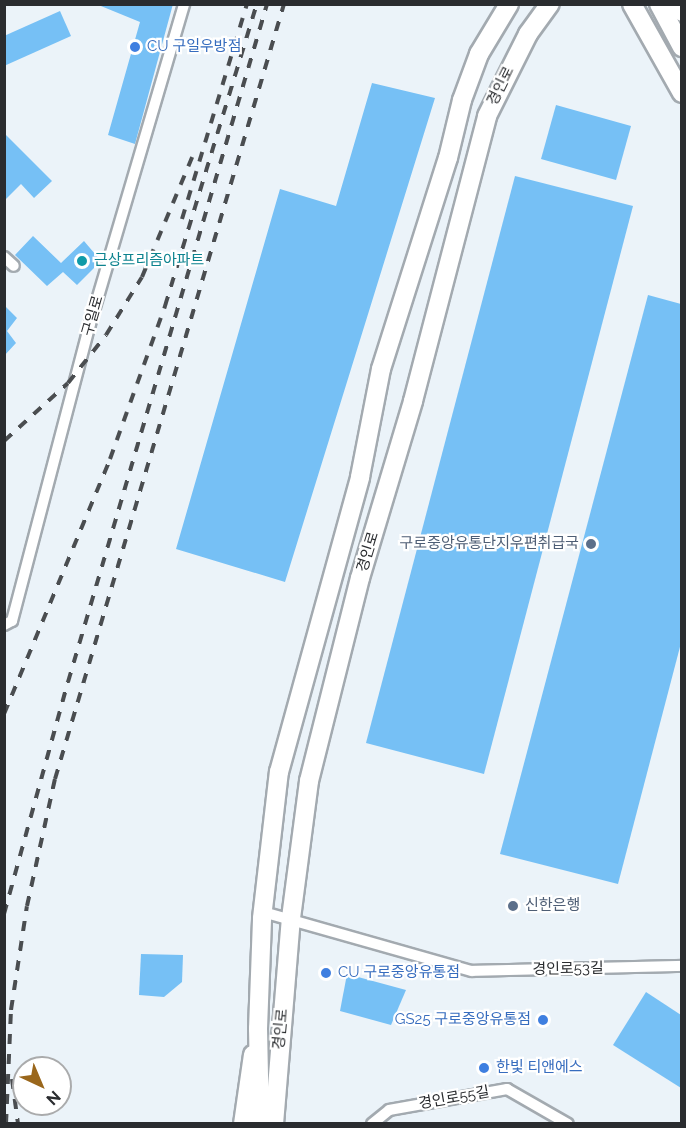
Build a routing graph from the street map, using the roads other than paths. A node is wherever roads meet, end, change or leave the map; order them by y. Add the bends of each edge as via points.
1 (184, 4) edge
2 (509, 4) edge
3 (550, 4) edge
4 (658, 4) edge
5 (677, 4) edge
6 (630, 6) edge
7 (681, 12) edge
8 (681, 47) edge
9 (681, 93) edge
10 (4, 257) edge
11 (14, 266) dead end
12 (4, 625) edge
13 (263, 912) junction
14 (291, 918) junction
15 (681, 966) edge
16 (258, 1029) junction
17 (277, 1078) junction
18 (243, 1124) edge
19 (260, 1124) edge
20 (274, 1124) edge
21 (288, 1124) edge
22 (372, 1124) edge
23 (568, 1124) edge

1 - 12 street, 구일로 via 90,324 12,621
2 - 13 main road, 경인로 via 479,54 462,100 448,158 381,369 360,477 279,772
3 - 14 main road, 경인로 via 508,71 487,116 413,401 360,579 312,770
4 - 8 main road
5 - 7 main road
6 - 9 main road
10 - 11 street
13 - 14 street, 경인로53길
13 - 16 main road, 경인로
14 - 15 street, 경인로53길 via 472,971
14 - 17 main road, 경인로
16 - 18 main road
16 - 19 main road, 경인로
17 - 20 main road, 경인로
17 - 21 main road
22 - 23 street, 경인로55길 via 389,1110 507,1089

